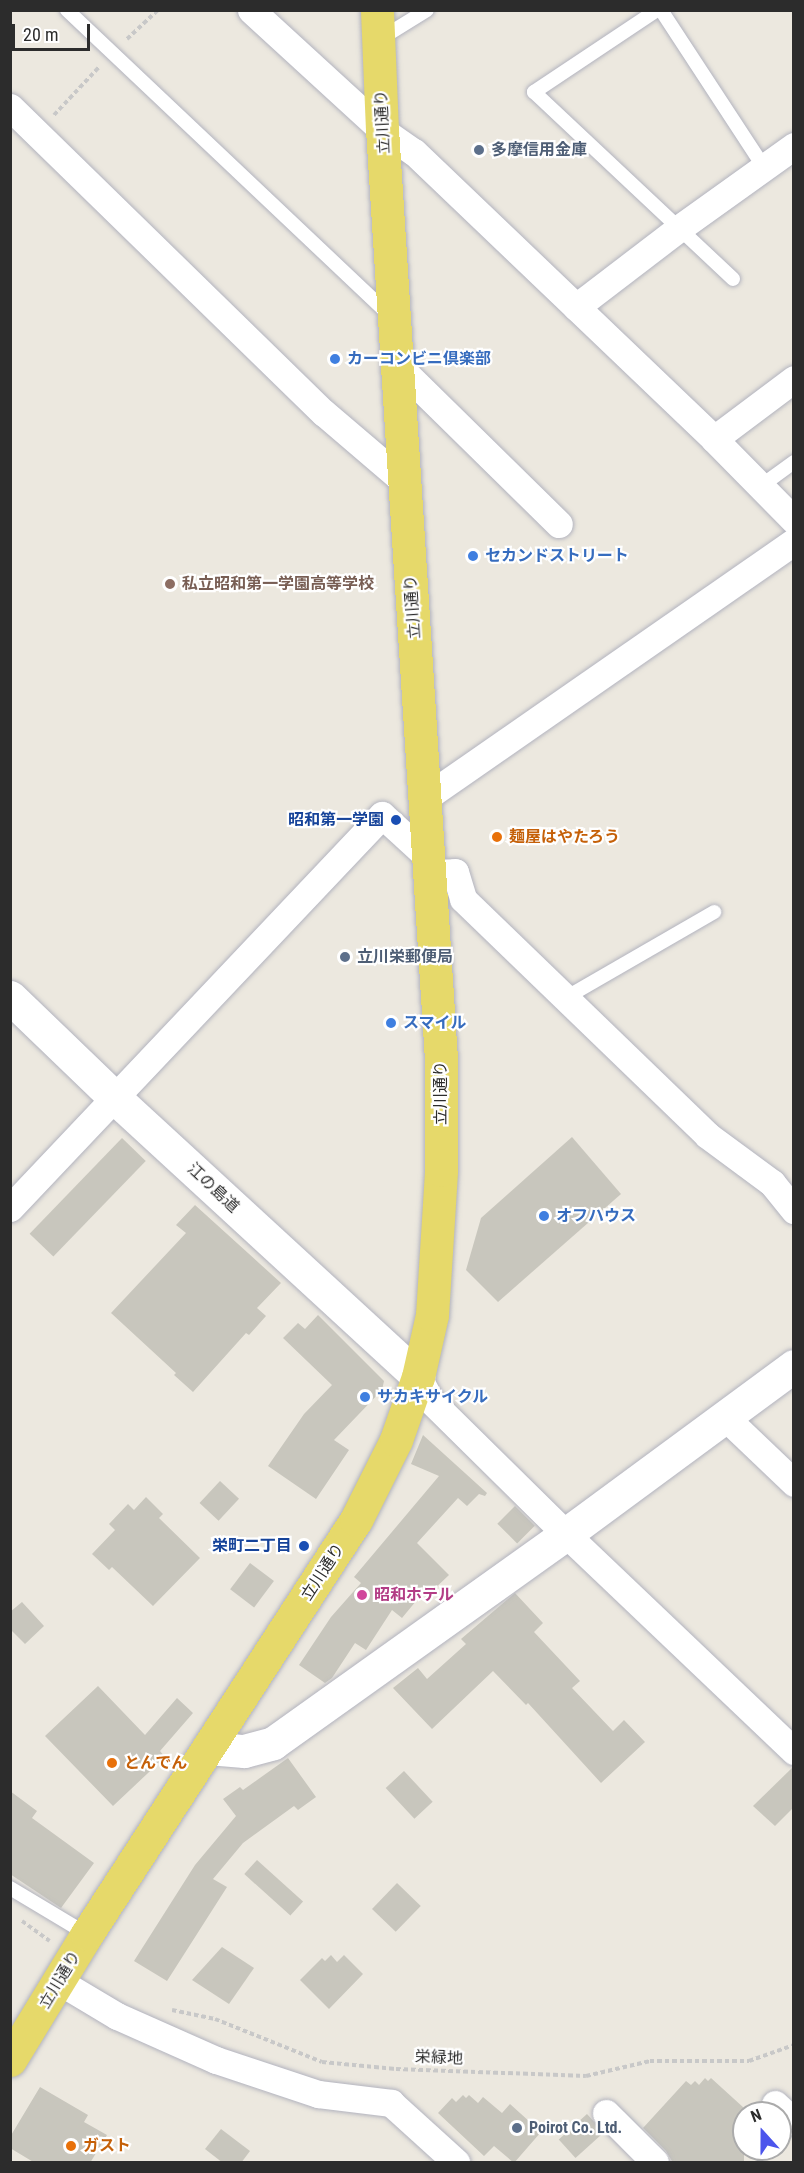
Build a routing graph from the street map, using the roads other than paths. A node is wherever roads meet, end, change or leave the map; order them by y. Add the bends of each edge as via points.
1 (67, 10) edge
2 (251, 10) edge
3 (427, 10) edge
4 (659, 10) edge
5 (378, 25) edge
6 (10, 107) edge
7 (382, 130) junction
8 (794, 146) edge
9 (763, 166) junction
10 (678, 229) junction
11 (733, 279) dead end
12 (576, 307) junction
13 (396, 320) junction
14 (399, 367) junction
15 (794, 379) edge
16 (714, 439) junction
17 (794, 462) edge
18 (406, 483) junction
19 (761, 486) junction
20 (794, 520) edge
21 (559, 524) dead end
22 (794, 543) edge
23 (426, 798) junction
24 (429, 866) junction
25 (714, 912) dead end
26 (10, 997) edge
27 (567, 997) junction
28 (115, 1098) junction
29 (10, 1209) edge
30 (794, 1210) edge
31 (794, 1366) edge
32 (418, 1377) junction
33 (724, 1416) junction
34 (794, 1484) edge
35 (566, 1534) junction
36 (208, 1748) junction
37 (794, 1751) edge
38 (10, 1888) edge
39 (87, 1934) junction
40 (60, 1982) junction
41 (10, 2060) edge
42 (606, 2113) dead end
43 (456, 2163) edge
44 (655, 2163) edge

1 - 13 lane
2 - 7 street
3 - 5 lane
4 - 9 lane
4 - 10 lane via 534,92
5 - 7 main road, 立川通り
6 - 18 street via 324,413
7 - 12 street via 414,152
7 - 13 main road, 立川通り
8 - 9 street
9 - 10 street
10 - 11 lane
10 - 12 street
12 - 16 street
13 - 14 main road, 立川通り
14 - 18 main road, 立川通り
14 - 21 street
15 - 16 street
16 - 19 street
17 - 19 lane
18 - 23 main road, 立川通り
19 - 20 street
22 - 23 street
23 - 24 main road, 立川通り
24 - 27 street via 455,872 463,900
24 - 28 street via 382,815
24 - 32 main road, 立川通り via 441,1059 441,1170 432,1315
25 - 27 lane
26 - 28 street, 江の島道
27 - 30 street via 707,1135 772,1183
28 - 29 street
28 - 32 street, 江の島道
31 - 33 street
32 - 35 street via 430,1400
32 - 36 main road, 立川通り via 396,1440 356,1520
33 - 34 street
33 - 35 street
35 - 36 street via 273,1743 244,1751
35 - 37 street
36 - 39 main road, 立川通り
38 - 39 lane
39 - 40 main road, 立川通り
40 - 41 main road, 立川通り
40 - 43 street via 117,2016 216,2060 318,2094 392,2103
42 - 44 street

